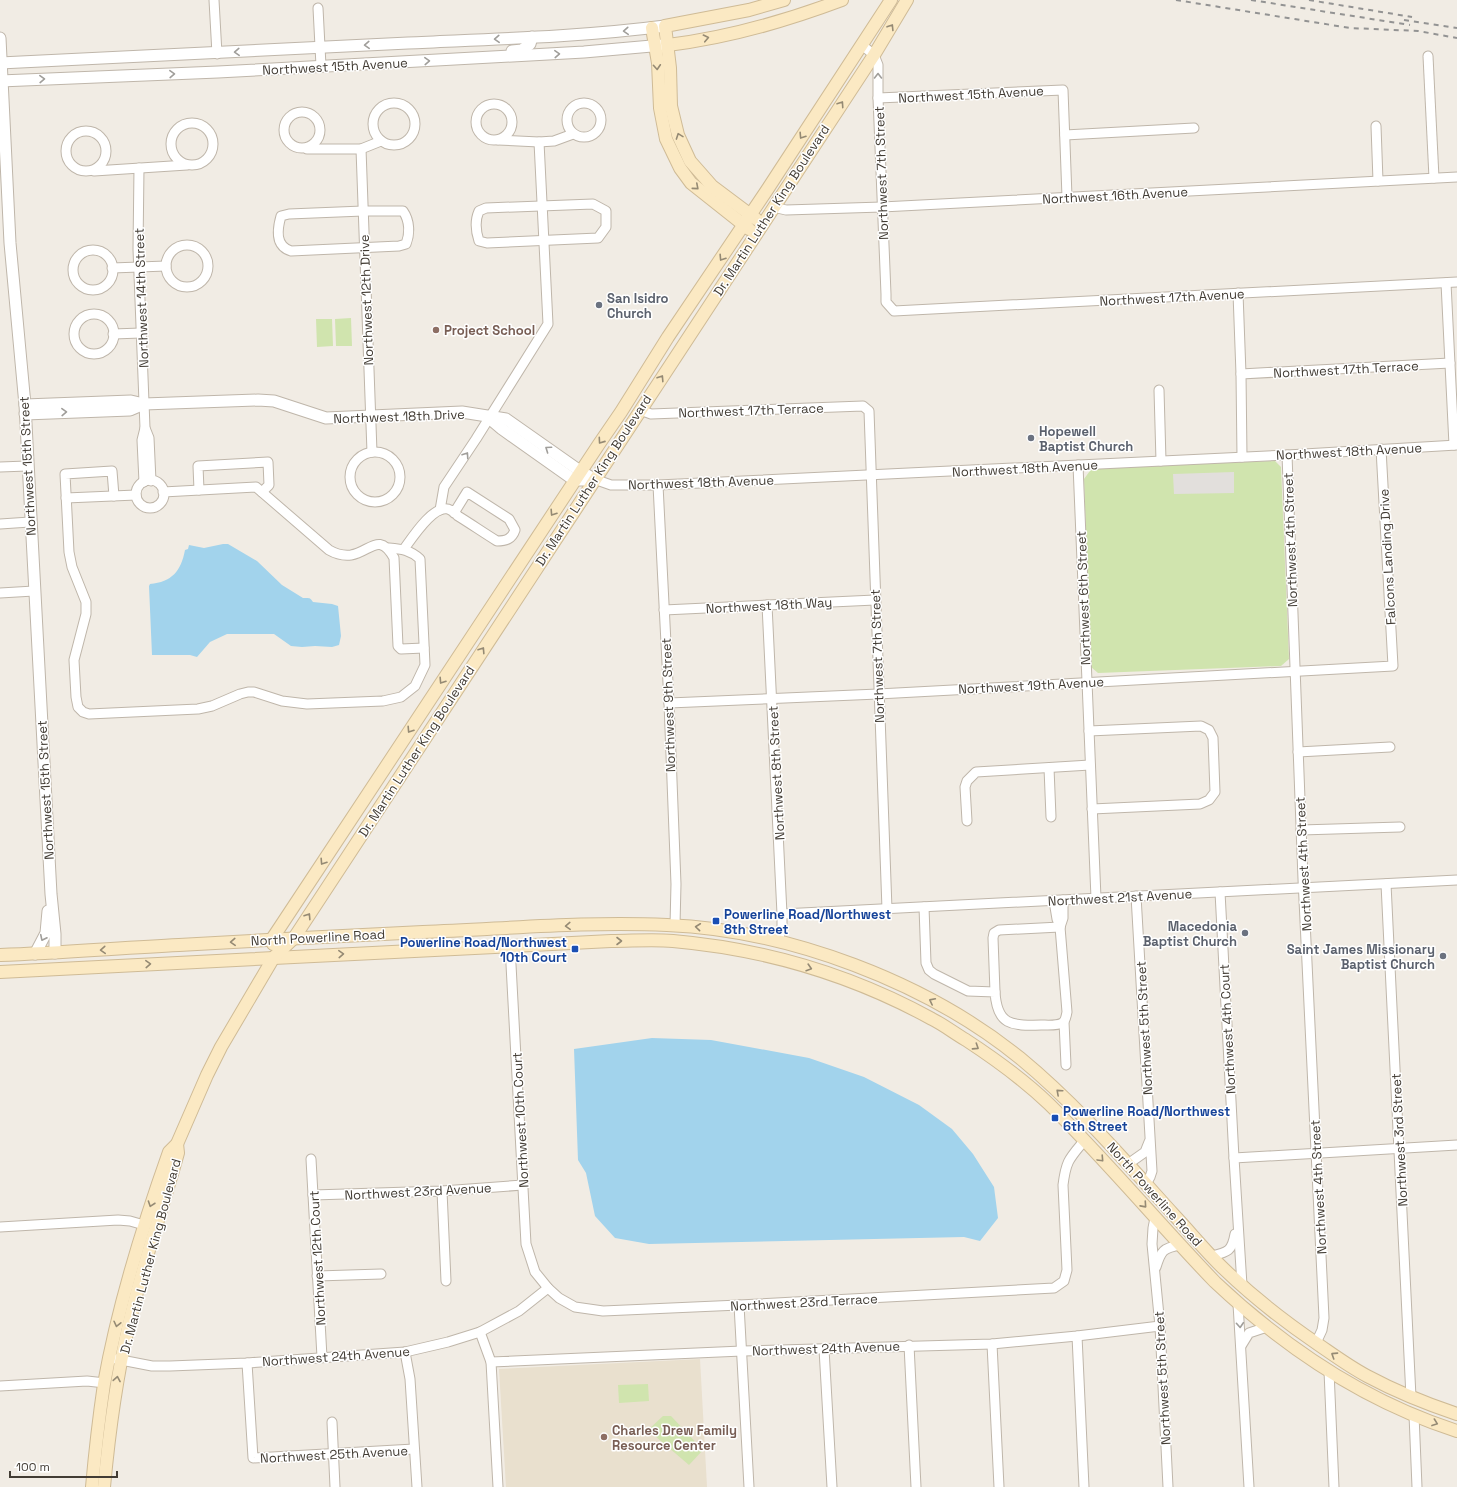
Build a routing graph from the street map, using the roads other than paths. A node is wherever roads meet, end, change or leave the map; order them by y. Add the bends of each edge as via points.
1 (214, 0) edge
2 (784, 0) edge
3 (842, 0) edge
4 (891, 0) edge
5 (907, 0) edge
6 (318, 8) dead end
7 (665, 26) junction
8 (652, 28) junction
9 (532, 37) junction
10 (0, 38) edge
11 (668, 45) junction
12 (862, 45) junction
13 (655, 46) junction
14 (320, 48) junction
15 (216, 54) junction
16 (874, 54) junction
17 (1428, 56) dead end
18 (465, 59) junction
19 (1, 63) edge
20 (321, 66) junction
21 (1, 80) edge
22 (878, 98) junction
23 (1376, 126) dead end
24 (1194, 128) dead end
25 (573, 134) dead end
26 (1065, 135) junction
27 (491, 139) dead end
28 (381, 141) junction
29 (539, 142) junction
30 (303, 149) junction
31 (361, 149) junction
32 (192, 165) junction
33 (140, 168) junction
34 (88, 171) junction
35 (1457, 177) edge
36 (1434, 178) junction
37 (1378, 181) junction
38 (767, 190) junction
39 (1067, 197) junction
40 (541, 206) junction
41 (773, 207) junction
42 (882, 207) junction
43 (363, 211) junction
44 (751, 214) junction
45 (743, 225) junction
46 (759, 228) junction
47 (544, 241) junction
48 (364, 248) junction
49 (166, 266) junction
50 (139, 267) junction
51 (112, 268) junction
52 (1457, 282) edge
53 (1446, 283) junction
54 (1238, 294) junction
55 (889, 306) joint
56 (141, 333) junction
57 (113, 334) junction
58 (1450, 363) junction
59 (1241, 374) junction
60 (1159, 390) dead end
61 (144, 404) junction
62 (864, 406) joint
63 (25, 410) junction
64 (640, 410) junction
65 (370, 416) junction
66 (489, 418) junction
67 (1456, 445) edge
68 (1381, 449) junction
69 (372, 452) junction
70 (1286, 455) junction
71 (1242, 457) junction
72 (1161, 461) junction
73 (1078, 465) junction
74 (27, 466) junction
75 (0, 467) edge
76 (870, 475) junction
77 (577, 476) junction
78 (594, 478) junction
79 (148, 481) junction
80 (658, 485) junction
81 (199, 490) junction
82 (163, 492) junction
83 (262, 492) junction
84 (136, 494) junction
85 (114, 496) junction
86 (66, 498) junction
87 (440, 510) junction
88 (454, 513) junction
89 (30, 522) junction
90 (0, 524) edge
91 (389, 548) junction
92 (404, 549) junction
93 (34, 591) junction
94 (0, 593) edge
95 (875, 600) junction
96 (767, 605) junction
97 (664, 610) junction
98 (424, 648) junction
99 (1393, 666) joint
100 (1295, 671) junction
101 (1087, 682) junction
102 (878, 694) junction
103 (773, 699) junction
104 (669, 703) junction
105 (1089, 731) junction
106 (1390, 747) dead end
107 (1298, 752) junction
108 (1090, 765) junction
109 (1049, 768) junction
110 (1092, 809) junction
111 (1051, 817) dead end
112 (967, 821) dead end
113 (1400, 827) dead end
114 (1301, 830) junction
115 (1457, 880) edge
116 (1386, 884) junction
117 (1304, 888) junction
118 (1220, 892) junction
119 (51, 894) junction
120 (1136, 896) junction
121 (1096, 898) junction
122 (1058, 900) junction
123 (924, 907) junction
124 (887, 909) junction
125 (782, 914) junction
126 (675, 925) junction
127 (548, 927) junction
128 (1060, 927) junction
129 (294, 938) junction
130 (272, 939) junction
131 (778, 941) junction
132 (510, 946) junction
133 (795, 946) junction
134 (84, 951) junction
135 (55, 953) junction
136 (751, 953) junction
137 (35, 954) junction
138 (0, 955) edge
139 (772, 956) junction
140 (274, 957) junction
141 (60, 968) junction
142 (15, 971) junction
143 (0, 972) edge
144 (996, 992) junction
145 (958, 1016) junction
146 (933, 1019) junction
147 (1064, 1022) junction
148 (978, 1028) junction
149 (953, 1032) junction
150 (1066, 1066) dead end
151 (1150, 1137) junction
152 (1084, 1141) junction
153 (177, 1144) junction
154 (1457, 1146) edge
155 (1400, 1149) junction
156 (1317, 1152) junction
157 (1234, 1158) junction
158 (311, 1159) dead end
159 (1128, 1164) junction
160 (1117, 1177) junction
161 (1146, 1184) junction
162 (523, 1186) junction
163 (442, 1190) junction
164 (313, 1196) junction
165 (1155, 1218) junction
166 (1238, 1223) junction
167 (144, 1225) junction
168 (1184, 1225) junction
169 (0, 1227) edge
170 (1180, 1245) junction
171 (1212, 1256) junction
172 (1155, 1269) junction
173 (381, 1274) dead end
174 (317, 1276) junction
175 (446, 1281) dead end
176 (1242, 1285) junction
177 (548, 1288) junction
178 (1238, 1304) junction
179 (739, 1305) junction
180 (1160, 1326) junction
181 (1267, 1327) junction
182 (480, 1332) junction
183 (1077, 1336) junction
184 (1282, 1339) junction
185 (1316, 1343) junction
186 (992, 1344) junction
187 (909, 1345) junction
188 (1241, 1346) junction
189 (824, 1349) junction
190 (742, 1350) junction
191 (405, 1352) junction
192 (322, 1357) junction
193 (115, 1359) junction
194 (491, 1362) junction
195 (247, 1363) junction
196 (1329, 1371) junction
197 (105, 1383) junction
198 (0, 1386) edge
199 (1411, 1397) junction
200 (1457, 1414) edge
201 (1414, 1415) junction
202 (332, 1422) dead end
203 (1456, 1430) edge
204 (107, 1449) junction
205 (414, 1449) junction
206 (334, 1454) junction
207 (92, 1487) edge
208 (104, 1487) edge
209 (335, 1487) edge
210 (417, 1487) edge
211 (498, 1487) edge
212 (749, 1487) edge
213 (832, 1487) edge
214 (916, 1487) edge
215 (999, 1487) edge
216 (1084, 1487) edge
217 (1168, 1487) edge
218 (1249, 1487) edge
219 (1334, 1487) edge
220 (1417, 1487) edge

1 - 15 street
2 - 7 main road via 749,10
11 -> 3 main road via 752,28
4 - 12 main road, Dr. Martin Luther King Boulevard
16 -> 5 main road, Dr. Martin Luther King Boulevard
6 - 14 street
7 - 8 street, Northwest 15th Avenue
7 - 11 main road
8 -> 9 street, Northwest 15th Avenue
8 - 13 main road
9 -> 14 street, Northwest 15th Avenue
9 - 18 street via 530,44 522,50 476,53
10 - 19 street, Northwest 15th Street
11 - 13 street, Northwest 15th Avenue
44 -> 11 main road via 712,186 690,161 678,135 671,106
12 - 16 street
12 -> 38 main road, Dr. Martin Luther King Boulevard
18 -> 13 street, Northwest 15th Avenue
13 -> 45 main road via 660,108 666,139 680,168 691,183
14 -> 15 street, Northwest 15th Avenue
14 - 20 street
15 - 19 street, Northwest 15th Avenue
22 -> 16 street, Northwest 7th Street via 878,65
41 -> 16 main road, Dr. Martin Luther King Boulevard
17 - 36 street
20 -> 18 street, Northwest 15th Avenue
19 - 21 street, Northwest 15th Street
21 -> 20 street, Northwest 15th Avenue
21 - 63 street, Northwest 15th Street via 10,243
22 - 26 street, Northwest 15th Avenue via 1063,90
22 - 42 street, Northwest 7th Street
23 - 37 street
24 - 26 street
25 - 29 street via 554,141
26 - 39 street
27 - 29 street
28 - 28 street via 395,146 411,137 415,130 415,122 406,106 392,103 377,111 372,125 376,137
28 - 31 street
29 - 40 street
30 - 30 street via 315,144 320,132 317,120 307,112 294,113 283,128 290,145
30 - 31 street
31 - 43 street, Northwest 12th Drive
32 - 32 street via 206,160 213,147 213,139 205,127 192,123 178,128 171,140 174,155 186,164
32 - 33 street
33 - 34 street
33 - 50 street, Northwest 14th Street
34 - 34 street via 100,166 104,160 106,147 99,136 86,131 73,136 67,148 67,156 74,167
35 - 36 street, Northwest 16th Avenue
36 - 37 street, Northwest 16th Avenue
37 - 39 street, Northwest 16th Avenue
38 - 41 main road via 768,201
38 - 44 main road, Dr. Martin Luther King Boulevard
39 - 42 street, Northwest 16th Avenue
40 - 47 street
40 - 47 street via 593,204 606,211 606,227 598,238
40 - 47 street via 486,208 480,211 477,217 477,234 480,241 487,243
41 - 42 street, Northwest 16th Avenue via 786,210
41 - 46 main road, Dr. Martin Luther King Boulevard
42 - 55 street, Northwest 7th Street via 886,302
43 - 48 street, Northwest 12th Drive
43 - 48 street via 403,212 407,217 409,236 406,244 399,246
43 - 48 street via 289,214 281,216 279,225 280,242 283,248 291,251
44 - 45 main road, Dr. Martin Luther King Boulevard
44 - 46 main road
45 - 46 main road
45 -> 77 main road, Dr. Martin Luther King Boulevard
64 -> 46 main road, Dr. Martin Luther King Boulevard
47 - 66 street via 548,324
48 - 65 street, Northwest 12th Drive
49 - 49 street via 169,278 174,283 188,287 195,285 205,276 207,262 199,250 186,245 173,250
49 - 50 street
50 - 51 street
50 - 56 street, Northwest 14th Street
51 - 51 street via 105,254 91,250 78,256 73,268 77,282 82,287 94,290 106,285
52 - 53 street, Northwest 17th Avenue
53 - 54 street, Northwest 17th Avenue
53 - 58 street
54 - 55 street, Northwest 17th Avenue via 900,311 894,311
54 - 59 street
56 - 57 street
56 - 61 street, Northwest 14th Street
57 - 57 street via 111,324 106,318 93,314 80,320 74,332 77,345 82,350 94,354 107,349
58 - 59 street, Northwest 17th Terrace
58 - 67 street
59 - 71 street
60 - 72 street
61 - 63 street via 130,410
61 - 65 street, Northwest 18th Drive via 258,400 274,401 326,418
61 - 79 street, Northwest 14th Street via 145,428 142,440
62 - 64 street, Northwest 17th Terrace via 651,414
62 - 76 street, Northwest 7th Street via 868,411
63 - 74 street, Northwest 15th Street
64 - 78 main road, Dr. Martin Luther King Boulevard
65 - 66 street, Northwest 18th Drive via 462,412
65 - 69 street, Northwest 12th Drive
66 - 77 street, Northwest 18th Drive via 502,429
87 -> 66 street via 444,487
67 - 68 street, Northwest 18th Avenue
68 - 70 street, Northwest 18th Avenue
68 - 99 street, Falcons Landing Drive
69 - 69 street via 364,454 353,464 350,479 352,487 362,498 378,502 393,494 399,478 395,462 388,456
70 - 71 street, Northwest 18th Avenue
70 - 100 street, Northwest 4th Street
71 - 72 street, Northwest 18th Avenue
72 - 73 street, Northwest 18th Avenue
73 - 76 street, Northwest 18th Avenue
73 - 101 street, Northwest 6th Street
74 - 75 street
74 - 89 street, Northwest 15th Street
76 - 80 street, Northwest 18th Avenue
76 - 95 street, Northwest 7th Street
77 - 78 street, Northwest 18th Drive
77 -> 130 main road, Dr. Martin Luther King Boulevard
78 - 80 street, Northwest 18th Avenue via 611,485
129 -> 78 main road, Dr. Martin Luther King Boulevard
79 - 82 street via 158,484
79 - 84 street via 137,488
80 - 97 street, Northwest 9th Street
81 - 82 street
81 - 83 street via 256,487
81 - 83 street via 198,466 268,462 269,485
82 - 84 street via 160,504 151,508 142,506
83 - 91 street via 335,553 352,555 379,544
84 - 85 street
85 - 86 street
85 - 86 street via 112,471 65,474
86 - 98 street via 69,552 86,602 86,614 74,660 76,697 78,707 83,712 89,714 198,709 248,692 302,704 383,701 401,697 415,686 425,665
87 - 88 street via 448,509
87 - 92 street via 418,529
88 - 88 street via 467,492 509,519 515,530 509,539 497,541
89 - 90 street
89 - 93 street, Northwest 15th Street
91 - 92 street
91 - 98 street via 394,558 398,646
92 - 98 street via 413,552 420,559
93 - 94 street
93 - 119 street, Northwest 15th Street
95 - 96 street, Northwest 18th Way
95 - 102 street, Northwest 7th Street
96 - 97 street, Northwest 18th Way
96 - 103 street, Northwest 8th Street
97 - 104 street, Northwest 9th Street
99 - 100 street, Northwest 19th Avenue
100 - 101 street, Northwest 19th Avenue
100 - 107 street, Northwest 4th Street
101 - 102 street, Northwest 19th Avenue
101 - 105 street, Northwest 6th Street
102 - 103 street, Northwest 19th Avenue
102 - 124 street, Northwest 7th Street
103 - 104 street, Northwest 19th Avenue
103 - 125 street, Northwest 8th Street
104 - 126 street, Northwest 9th Street via 676,884
105 - 108 street, Northwest 6th Street
105 - 110 street via 1201,726 1209,730 1213,738 1214,792 1209,800 1200,804
106 - 107 street
107 - 114 street, Northwest 4th Street
108 - 109 street
108 - 110 street, Northwest 6th Street
109 - 111 street
109 - 112 street via 976,772 967,780 965,787
110 - 121 street, Northwest 6th Street
113 - 114 street
114 - 117 street, Northwest 4th Street
115 - 116 street, Northwest 21st Avenue
116 - 117 street, Northwest 21st Avenue
116 - 155 street, Northwest 3rd Street
117 - 118 street, Northwest 21st Avenue
117 - 156 street, Northwest 4th Street
118 - 120 street, Northwest 21st Avenue
118 - 157 street, Northwest 4th Court
119 - 135 street, Northwest 15th Street
119 -> 137 street, Northwest 15th Street via 46,933
120 - 121 street, Northwest 21st Avenue
120 - 151 street, Northwest 5th Street
121 - 122 street, Northwest 21st Avenue
122 - 123 street, Northwest 21st Avenue
122 - 128 street via 1063,918
123 - 124 street, Northwest 21st Avenue
123 - 144 street via 926,963 929,970 968,992
124 - 125 street, Northwest 21st Avenue
125 - 131 street, Northwest 8th Street
126 -> 127 main road, North Powerline Road via 611,924
131 -> 126 main road, North Powerline Road via 722,930
127 - 129 main road, North Powerline Road
127 - 132 main road via 530,933
128 - 144 street via 999,930 994,933
128 - 147 street via 1067,1012
129 - 130 main road, North Powerline Road
129 - 140 main road, Dr. Martin Luther King Boulevard
130 -> 134 main road, North Powerline Road
130 - 140 main road
131 - 133 main road, North Powerline Road
131 - 136 main road via 769,949
132 -> 136 main road, North Powerline Road via 611,940 671,941
140 -> 132 main road, North Powerline Road
132 - 162 street, Northwest 10th Court
133 - 139 main road
145 -> 133 main road, North Powerline Road via 891,980
134 - 135 main road, North Powerline Road
134 - 141 main road via 70,957
135 - 137 main road, North Powerline Road
135 - 142 main road via 43,962
136 - 139 main road, North Powerline Road
137 - 138 main road, North Powerline Road
139 -> 146 main road, North Powerline Road via 844,978 886,995
141 -> 140 main road, North Powerline Road
140 - 153 main road, Dr. Martin Luther King Boulevard via 221,1047
141 - 142 main road, North Powerline Road
142 - 143 main road, North Powerline Road
144 - 147 street via 998,1012 1014,1025
145 - 146 main road via 950,1019
145 - 148 main road, North Powerline Road
146 - 149 main road, North Powerline Road
147 - 150 street
148 - 149 main road via 963,1028
159 -> 148 main road, North Powerline Road via 1061,1093
149 -> 152 main road, North Powerline Road via 1010,1071 1048,1103
151 - 159 street, Northwest 5th Street via 1145,1152
151 - 161 street, Northwest 5th Street via 1152,1171
152 -> 160 main road, North Powerline Road
152 - 179 street, Northwest 23rd Terrace via 1068,1160 1065,1172 1063,1185 1068,1270 1064,1281 1054,1288
153 -> 167 main road, Dr. Martin Luther King Boulevard via 169,1152
153 - 193 main road, Dr. Martin Luther King Boulevard via 178,1152
154 - 155 street
155 - 156 street
155 - 199 street, Northwest 3rd Street
156 - 157 street
156 - 185 street, Northwest 4th Street via 1324,1318
157 - 166 street, Northwest 4th Court
158 - 164 street, Northwest 12th Court
159 - 161 main road, North Powerline Road
160 - 161 main road
160 -> 165 main road, North Powerline Road
161 - 168 main road, North Powerline Road
162 - 163 street, Northwest 23rd Avenue
162 - 177 street, Northwest 10th Court via 526,1244 535,1272
163 - 164 street, Northwest 23rd Avenue
163 - 175 street
164 - 174 street, Northwest 12th Court
165 - 168 main road via 1169,1219
165 - 170 main road, North Powerline Road
165 - 172 street, Northwest 5th Street via 1152,1244
166 - 171 street via 1230,1250
166 - 176 street, Northwest 4th Court
167 - 169 street via 118,1220
167 -> 193 main road, Dr. Martin Luther King Boulevard via 125,1291
168 - 171 main road, North Powerline Road
170 - 172 street, Northwest 5th Street via 1166,1249 1160,1254
170 - 178 main road, North Powerline Road
171 - 176 main road, North Powerline Road
172 - 180 street, Northwest 5th Street
173 - 174 street
174 - 192 street, Northwest 12th Court
176 - 185 main road, North Powerline Road via 1297,1331
177 - 179 street, Northwest 23rd Terrace via 575,1307 603,1311
177 - 182 street, Northwest 24th Avenue via 519,1311
178 - 181 main road, North Powerline Road
178 -> 188 street
179 - 190 street
180 - 183 street, Northwest 24th Avenue
180 - 217 street, Northwest 5th Street
181 - 184 main road, North Powerline Road
181 - 188 street via 1248,1333
182 - 191 street, Northwest 24th Avenue
182 - 194 street
183 - 186 street, Northwest 24th Avenue
183 - 216 street
184 - 185 main road
184 - 196 main road, North Powerline Road
199 -> 185 main road, North Powerline Road via 1368,1377
186 - 187 street, Northwest 24th Avenue
186 - 215 street
187 - 189 street, Northwest 24th Avenue
187 - 214 street
188 - 218 street
189 - 190 street, Northwest 24th Avenue
189 - 213 street
190 - 194 street, Northwest 24th Avenue
190 - 212 street
191 - 192 street, Northwest 24th Avenue
191 - 205 street via 410,1379
192 - 195 street, Northwest 24th Avenue
193 - 195 street, Northwest 24th Avenue via 152,1366
193 - 197 main road, Dr. Martin Luther King Boulevard
204 -> 193 main road, Dr. Martin Luther King Boulevard
194 - 211 street
195 - 206 street, Northwest 25th Avenue via 253,1458
196 - 199 main road via 1353,1375 1392,1395
196 - 201 main road, North Powerline Road
196 - 219 street
197 - 198 street via 87,1381
197 - 204 main road via 108,1400 103,1438
197 - 207 main road, Dr. Martin Luther King Boulevard
199 - 200 main road, North Powerline Road
201 -> 203 main road, North Powerline Road
201 - 220 street
202 - 206 street
204 - 208 main road, Dr. Martin Luther King Boulevard
205 - 206 street, Northwest 25th Avenue
205 - 210 street
206 - 209 street

